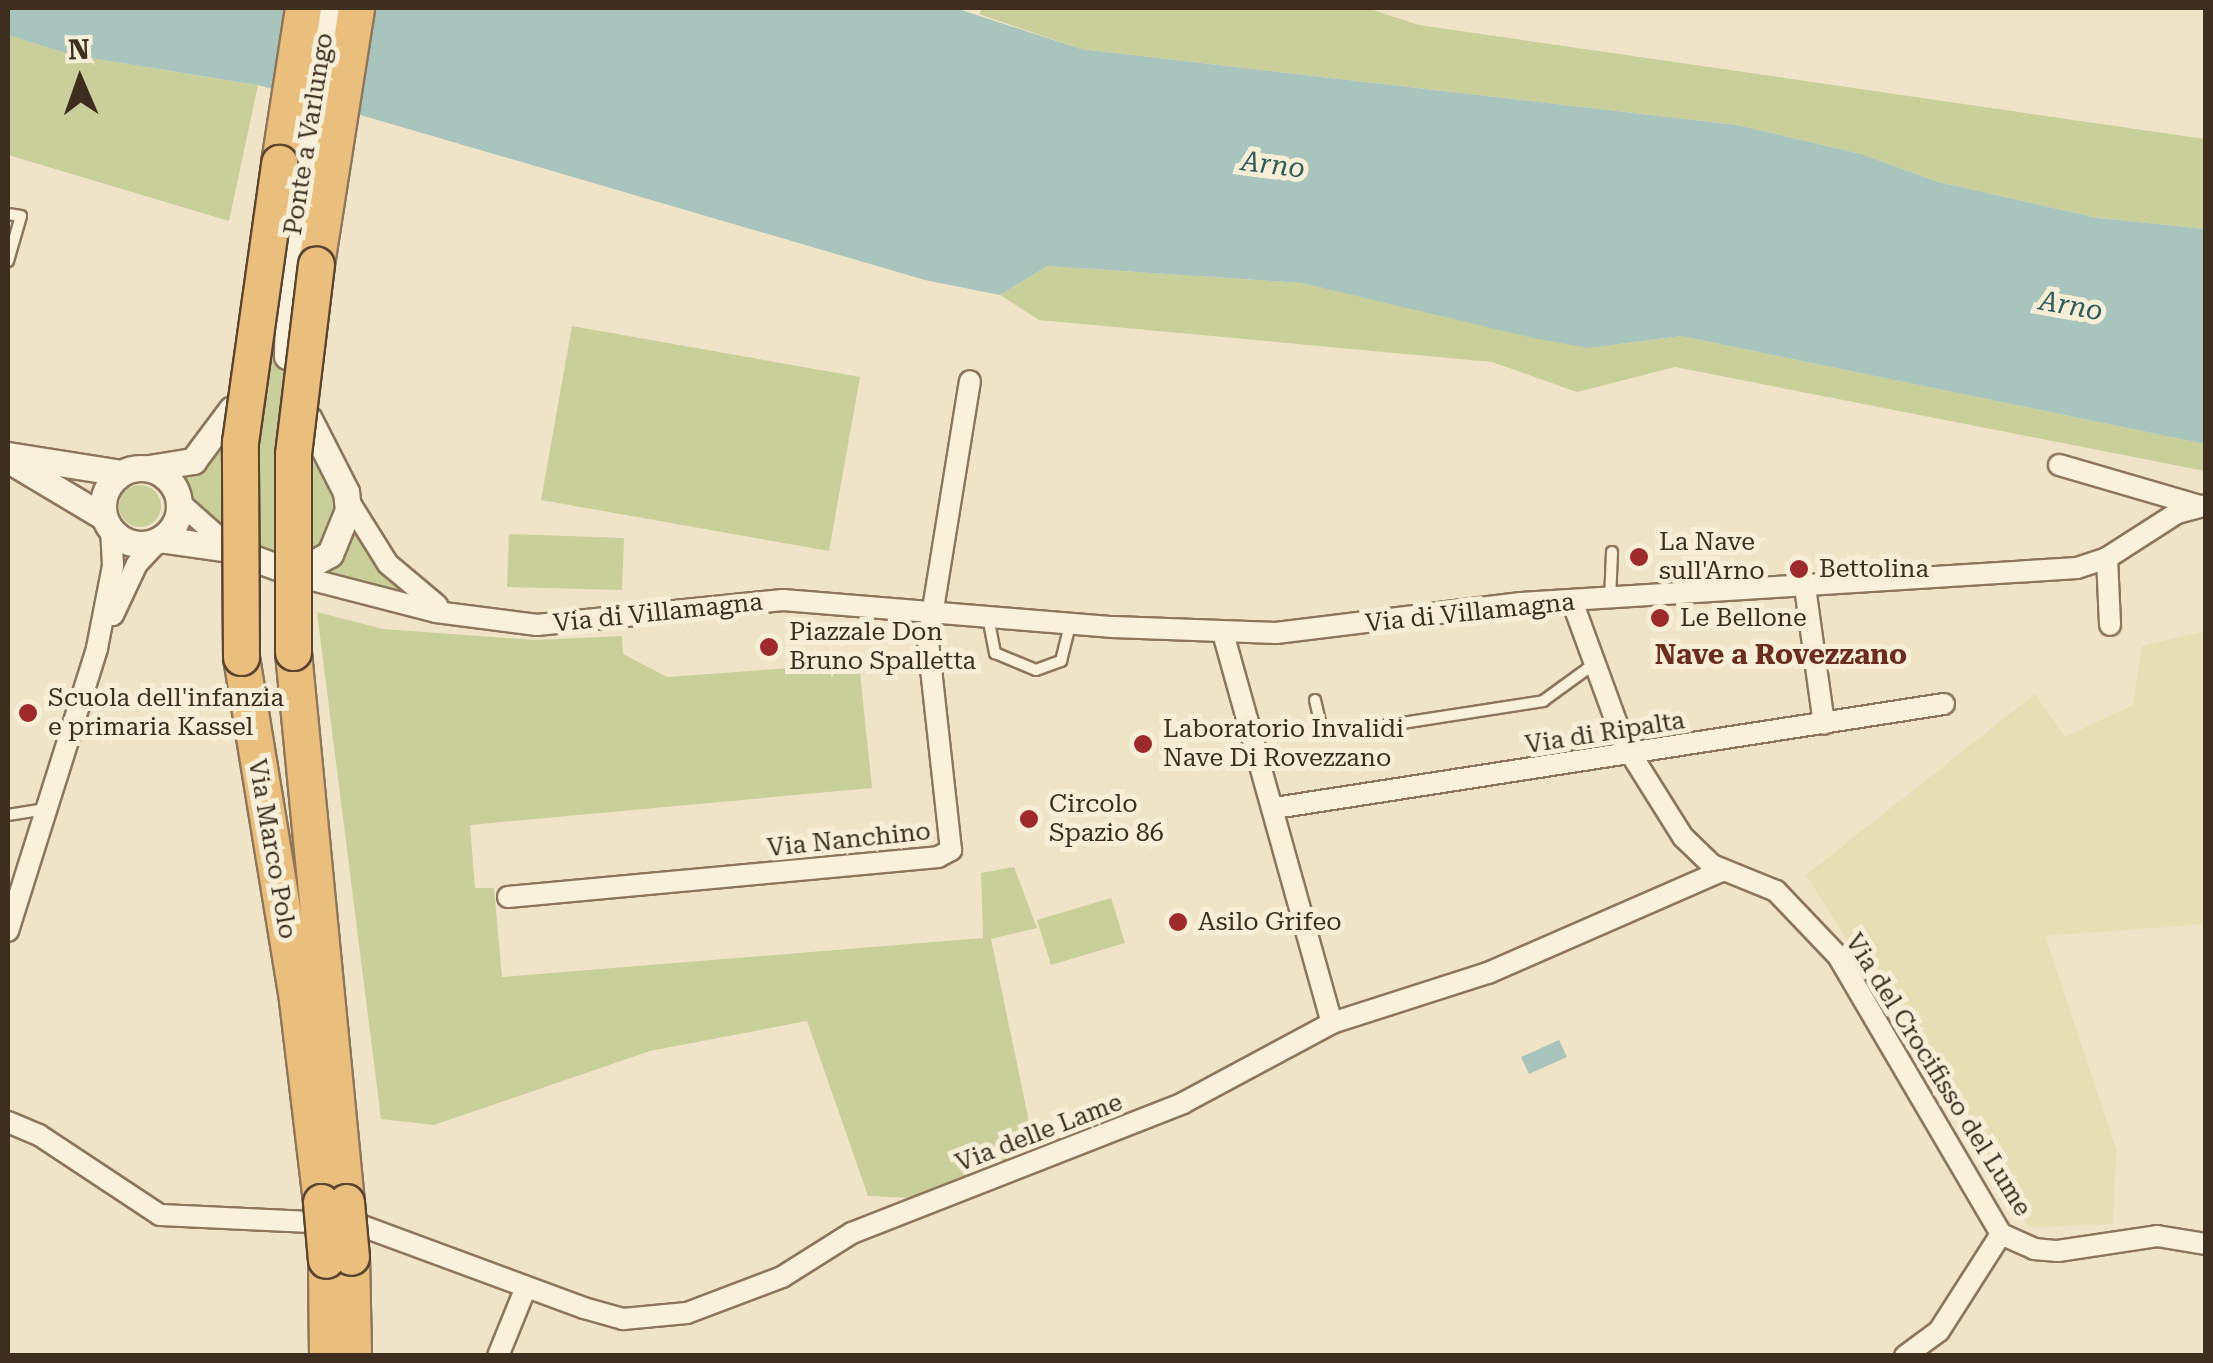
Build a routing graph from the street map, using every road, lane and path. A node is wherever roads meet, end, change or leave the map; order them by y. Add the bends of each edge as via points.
1 (303, 8) edge
2 (328, 8) edge
3 (356, 8) edge
4 (8, 214) edge
5 (8, 261) edge
6 (275, 353) dead end
7 (970, 381) dead end
8 (231, 410) dead end
9 (309, 420) dead end
10 (8, 459) edge
11 (2059, 465) dead end
12 (134, 471) junction
13 (348, 500) junction
14 (180, 502) junction
15 (2203, 505) edge
16 (108, 523) junction
17 (160, 539) junction
18 (223, 545) joint
19 (1612, 552) dead end
20 (2107, 558) junction
21 (278, 567) joint
22 (1805, 587) junction
23 (1572, 601) junction
24 (1610, 602) junction
25 (933, 610) junction
26 (988, 617) junction
27 (507, 623) junction
28 (1070, 624) junction
29 (2110, 625) dead end
30 (1223, 632) junction
31 (97, 648) junction
32 (1594, 664) junction
33 (1315, 700) dead end
34 (1944, 704) dead end
35 (1824, 724) junction
36 (1631, 754) junction
37 (1274, 808) junction
38 (46, 809) junction
39 (8, 816) edge
40 (1724, 870) junction
41 (508, 897) dead end
42 (8, 931) edge
43 (1332, 1023) junction
44 (8, 1122) edge
45 (336, 1228) junction
46 (2001, 1234) junction
47 (2206, 1244) edge
48 (526, 1287) junction
49 (327, 1356) edge
50 (353, 1356) edge
51 (498, 1356) edge
52 (1906, 1356) edge

1 - 45 highway, Via Marco Polo, bridge via 240,442 241,656
2 - 6 street, Ponte a Varlungo
3 - 45 highway, Via Marco Polo, bridge via 296,418 293,652
4 - 5 lane via 22,216
7 - 25 street
8 - 12 street via 193,462
9 - 13 street
10 - 12 street
10 - 16 street
11 - 15 street, Via di Villamagna
12 - 14 street via 169,480
12 - 16 street via 106,492
13 - 21 street via 338,544 323,561
13 - 27 street, Via di Villamagna via 388,564 415,592 446,610
14 - 17 street via 174,526
14 - 18 street
15 - 20 street, Via di Villamagna
16 - 17 street via 136,544
16 - 31 street via 114,566
17 - 18 street
17 - 31 street via 134,569
19 - 24 lane
20 - 22 street, Via di Villamagna via 2077,568
20 - 29 street
21 - 27 street, Via di Villamagna via 359,596
22 - 24 street, Via di Villamagna
22 - 35 street
23 - 24 street, Via di Villamagna
23 - 30 street, Via di Villamagna via 1294,632
23 - 32 street, Via del Crocifisso del Lume
25 - 26 street, Via di Villamagna
25 - 27 street, Via di Villamagna via 783,600 582,624
25 - 41 street, Via Nanchino via 928,640 953,842 945,855
26 - 28 street, Via di Villamagna
26 - 28 lane via 995,653 1036,670 1062,661
28 - 30 street, Via di Villamagna
30 - 37 street
31 - 38 street
32 - 33 lane via 1543,701 1331,734 1322,730
32 - 36 street, Via del Crocifisso del Lume
34 - 35 street, Via di Ripalta
35 - 36 street, Via di Ripalta
36 - 37 street, Via di Ripalta
36 - 40 street, Via del Crocifisso del Lume via 1691,847
37 - 43 street
38 - 39 lane
38 - 42 street
40 - 43 street, Via delle Lame via 1488,974
40 - 46 street, Via del Crocifisso del Lume via 1776,890 1838,956
43 - 48 street, Via delle Lame via 1168,1110 867,1226 782,1277 686,1313 624,1318
44 - 45 street, Via delle Lame via 39,1135 160,1215
45 - 48 street, Via delle Lame
45 - 49 highway, Via Marco Polo
45 - 50 highway, Via Marco Polo
46 - 47 street, Via del Crocifisso del Lume via 2058,1251 2157,1236
46 - 52 street via 1939,1331
48 - 51 street

